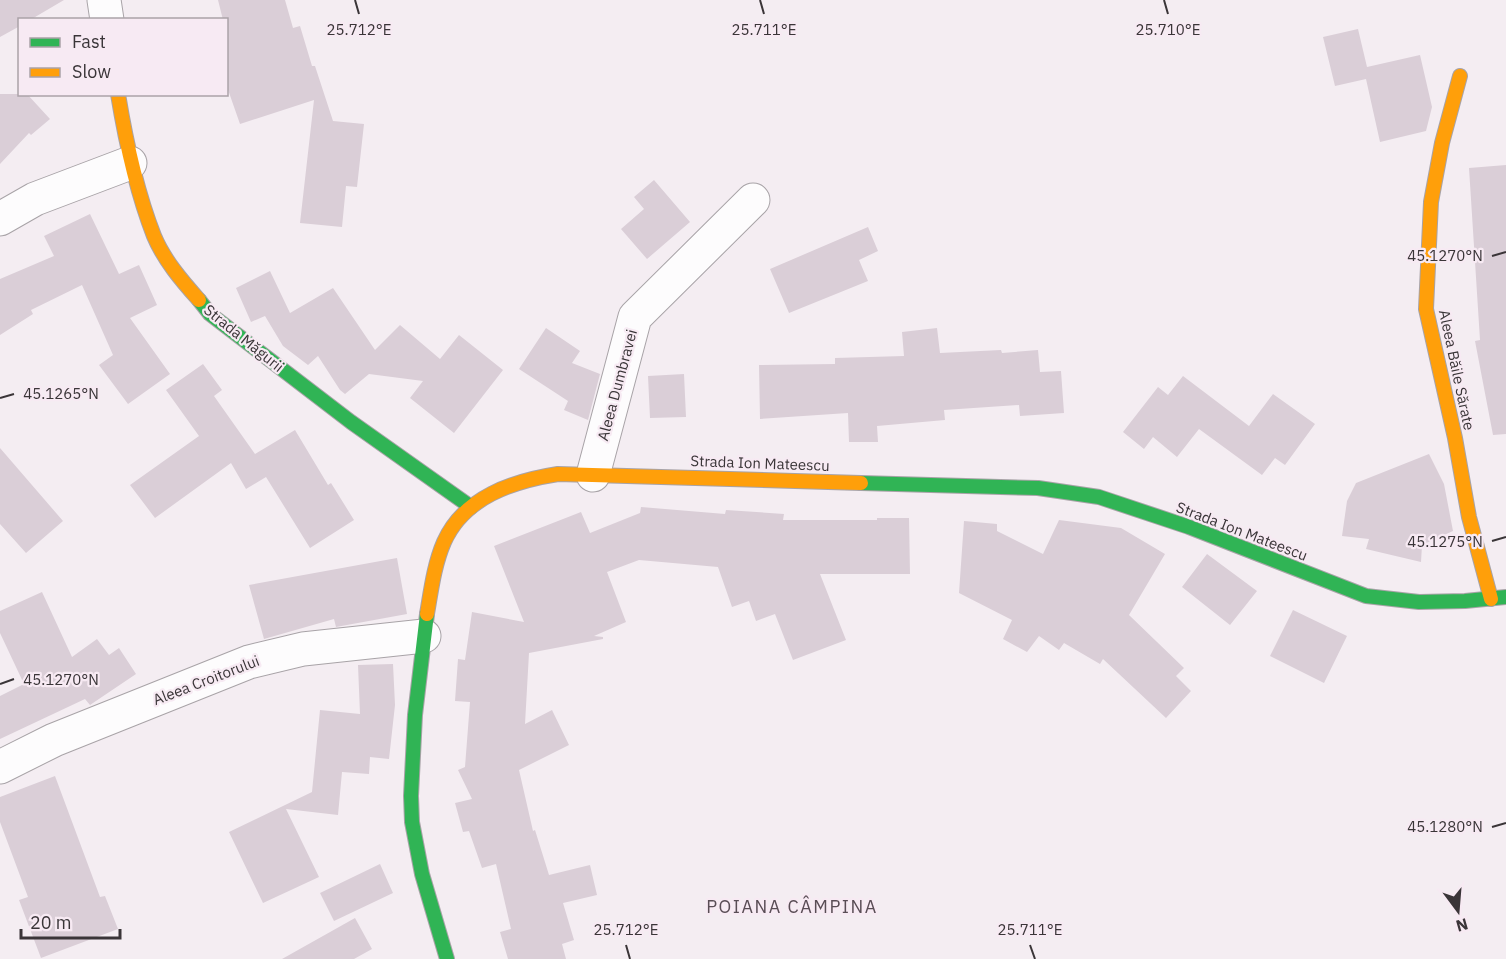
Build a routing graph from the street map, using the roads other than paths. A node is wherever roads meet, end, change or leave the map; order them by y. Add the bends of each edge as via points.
1 (104, 0) edge
2 (107, 18) edge
3 (1460, 76) dead end
4 (118, 96) edge
5 (130, 163) junction
6 (753, 200) dead end
7 (0, 219) edge
8 (593, 475) junction
9 (471, 507) junction
10 (1506, 597) edge
11 (1491, 599) junction
12 (424, 636) junction
13 (0, 767) edge
14 (447, 959) edge

1 - 2 street
3 - 11 main road, Aleea Băile Sărate via 1431,202 1426,309 1469,517
4 - 5 main road, Strada Măgurii
5 - 7 street via 35,199
5 - 9 main road, Strada Măgurii via 155,238 178,276 210,314 351,422
6 - 8 street, Aleea Dumbravei via 635,317
8 - 9 main road, Strada Ion Mateescu via 528,478 504,486
8 - 11 main road, Strada Ion Mateescu via 1048,489 1099,497 1189,527 1366,596 1419,602
9 - 12 main road, Strada Ion Mateescu via 453,524 441,549
10 - 11 main road, Strada Ion Mateescu
12 - 13 street, Aleea Croitorului via 303,649 249,662 54,740
12 - 14 main road, Strada Ion Mateescu via 412,746 412,822

